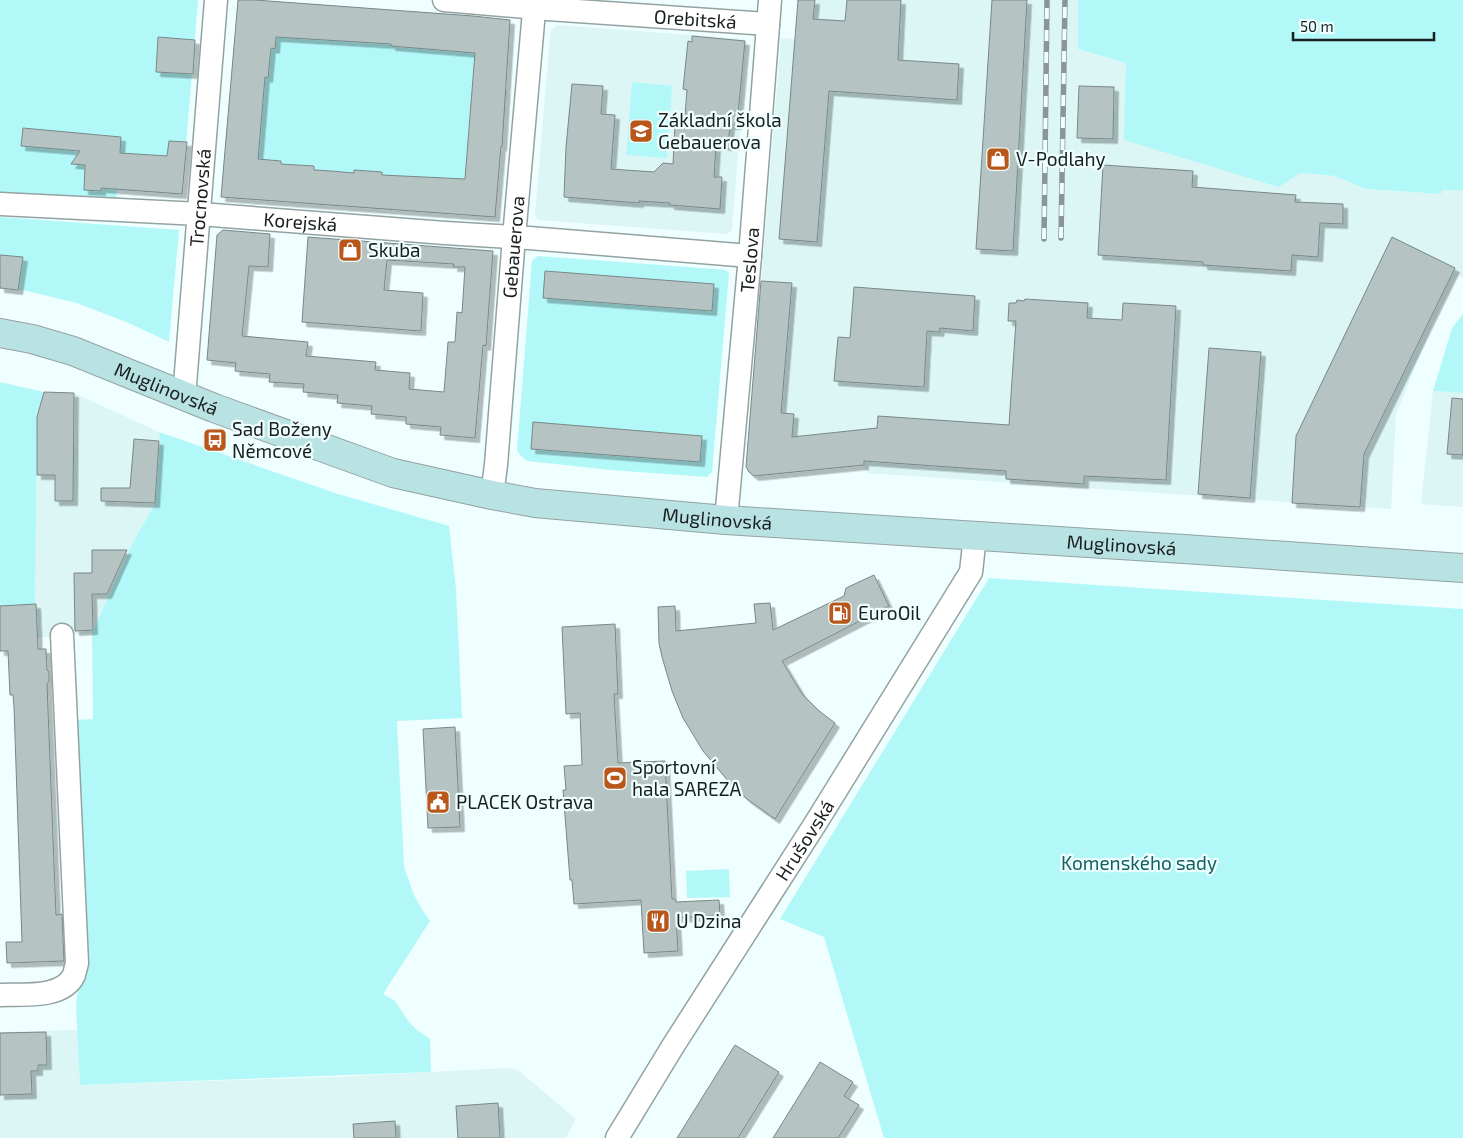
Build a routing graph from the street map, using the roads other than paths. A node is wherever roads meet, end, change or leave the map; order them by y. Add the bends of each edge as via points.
1 (216, 0) edge
2 (444, 0) edge
3 (770, 0) edge
4 (535, 4) edge
5 (768, 24) junction
6 (0, 204) edge
7 (200, 214) junction
8 (514, 237) junction
9 (750, 256) junction
10 (0, 320) edge
11 (0, 333) edge
12 (32, 339) junction
13 (0, 344) edge
14 (184, 396) junction
15 (492, 495) junction
16 (726, 520) junction
17 (975, 536) junction
18 (1463, 568) edge
19 (62, 635) dead end
20 (0, 995) edge
21 (618, 1138) edge

1 - 7 street, Trocnovská
2 - 4 street, Orebitská
3 - 5 street, Teslova
4 - 5 street, Orebitská
4 - 8 street, Gebauerova
5 - 9 street, Teslova
6 - 7 street, Korejská
7 - 8 street, Korejská
7 - 14 street, Trocnovská
8 - 9 street, Korejská
8 - 15 street, Gebauerova
9 - 16 street, Teslova
10 - 12 main road
11 - 12 main road, Muglinovská
12 - 13 street
12 - 14 main road, Muglinovská via 73,351
14 - 15 main road, Muglinovská via 392,473
15 - 16 main road, Muglinovská via 535,503
16 - 17 main road, Muglinovská
17 - 18 main road, Muglinovská
17 - 21 street, Hrušovská via 971,572
19 - 20 street via 77,963 73,977 62,989 47,993

